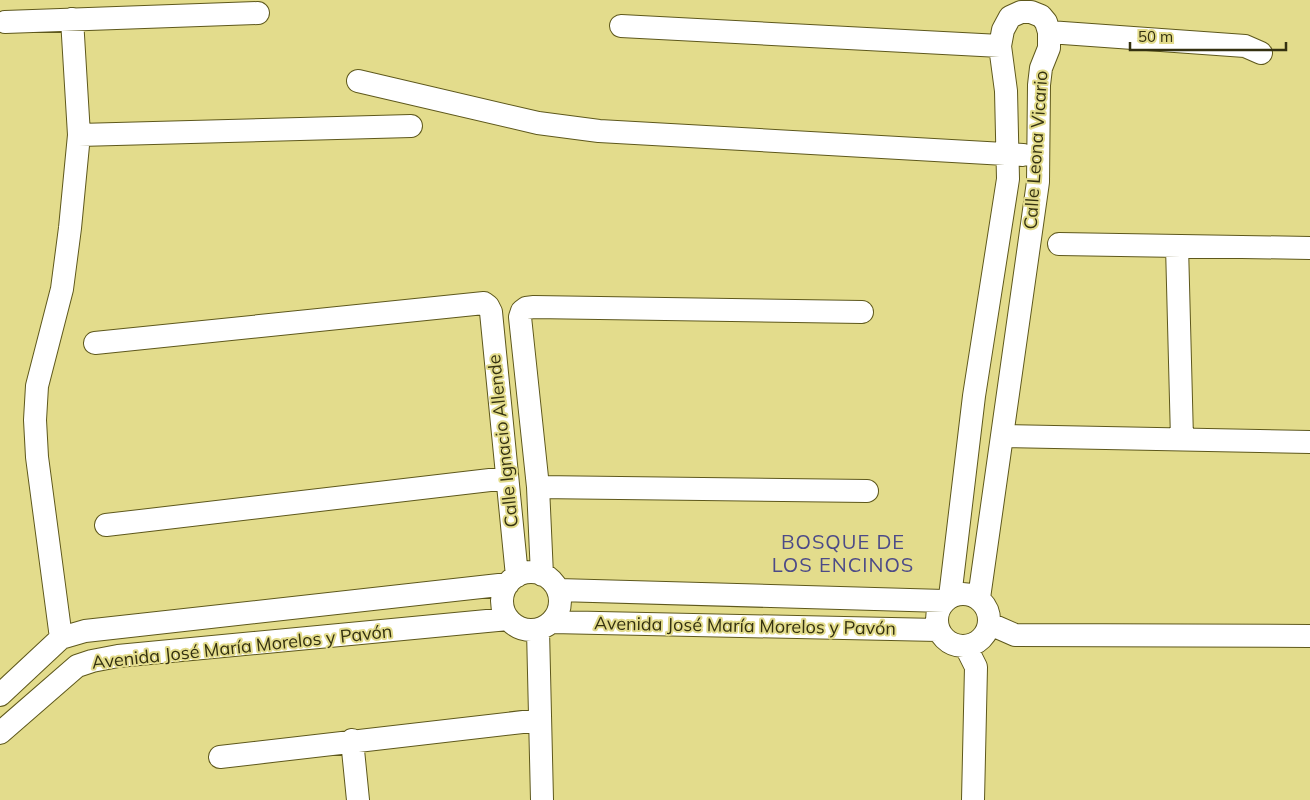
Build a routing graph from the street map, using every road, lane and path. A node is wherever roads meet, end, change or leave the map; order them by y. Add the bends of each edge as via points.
1 (258, 13) dead end
2 (72, 19) junction
3 (5, 22) dead end
4 (621, 26) dead end
5 (1049, 32) junction
6 (1000, 46) junction
7 (1261, 53) dead end
8 (358, 80) dead end
9 (411, 126) dead end
10 (79, 135) junction
11 (1008, 154) junction
12 (1038, 156) junction
13 (1059, 244) dead end
14 (1177, 246) junction
15 (1310, 248) edge
16 (862, 312) dead end
17 (95, 343) dead end
18 (974, 396) junction
19 (1006, 401) junction
20 (1002, 436) junction
21 (1182, 439) junction
22 (1310, 442) edge
23 (507, 478) junction
24 (538, 487) junction
25 (867, 490) dead end
26 (106, 525) dead end
27 (542, 575) junction
28 (512, 580) junction
29 (558, 590) junction
30 (979, 598) junction
31 (947, 599) junction
32 (508, 619) junction
33 (990, 624) junction
34 (545, 626) junction
35 (938, 630) junction
36 (1310, 636) edge
37 (61, 638) junction
38 (966, 647) junction
39 (3, 692) edge
40 (26, 711) junction
41 (540, 720) junction
42 (0, 733) edge
43 (352, 740) junction
44 (220, 757) dead end
45 (358, 800) edge
46 (542, 800) edge
47 (973, 800) edge

1 - 2 street
2 - 3 street
2 - 10 street
4 - 6 street
5 - 6 street, Calle Leona Vicario via 1041,16 1021,12 1010,18 1003,30
5 - 7 street via 1245,46
5 - 12 street, Calle Leona Vicario via 1049,48 1041,68 1039,85
6 - 11 street, Calle Leona Vicario via 1006,90
8 - 11 street via 538,123 598,131
9 - 10 street
10 - 37 street via 62,289 38,386 35,420
11 - 12 street
11 - 18 street, Calle Leona Vicario via 1008,178
12 - 19 street, Calle Leona Vicario via 1038,182
13 - 14 street
14 - 15 street
14 - 21 street
16 - 24 street, Calle Ignacio Allende via 526,308 520,318
17 - 23 street, Calle Ignacio Allende via 484,302 491,312
18 - 19 street
18 - 31 street, Calle Leona Vicario
19 - 20 street, Calle Leona Vicario
20 - 21 street
20 - 30 street, Calle Leona Vicario
21 - 22 street
23 - 26 street
23 - 28 street, Calle Ignacio Allende
24 - 25 street
24 - 27 street, Calle Ignacio Allende
27 - 28 street via 529,572
27 - 29 street
28 - 32 street via 503,595 503,608
28 - 37 street, Avenida José María Morelos y Pavón via 85,631
29 - 31 street, Avenida José María Morelos y Pavón
29 - 34 street via 560,607
30 - 31 street via 960,594
30 - 33 street via 988,610
31 - 35 street via 938,610
32 - 34 street via 522,629
32 - 40 street, Avenida José María Morelos y Pavón via 118,656 77,666
33 - 36 street via 1015,635
33 - 38 street via 982,640
34 - 35 street, Avenida José María Morelos y Pavón
34 - 41 street
35 - 38 street via 954,645
37 - 39 street, Avenida José María Morelos y Pavón
38 - 47 street via 976,667
39 - 40 street
40 - 42 street, Avenida José María Morelos y Pavón
41 - 43 street
41 - 46 street
43 - 44 street
43 - 45 street

